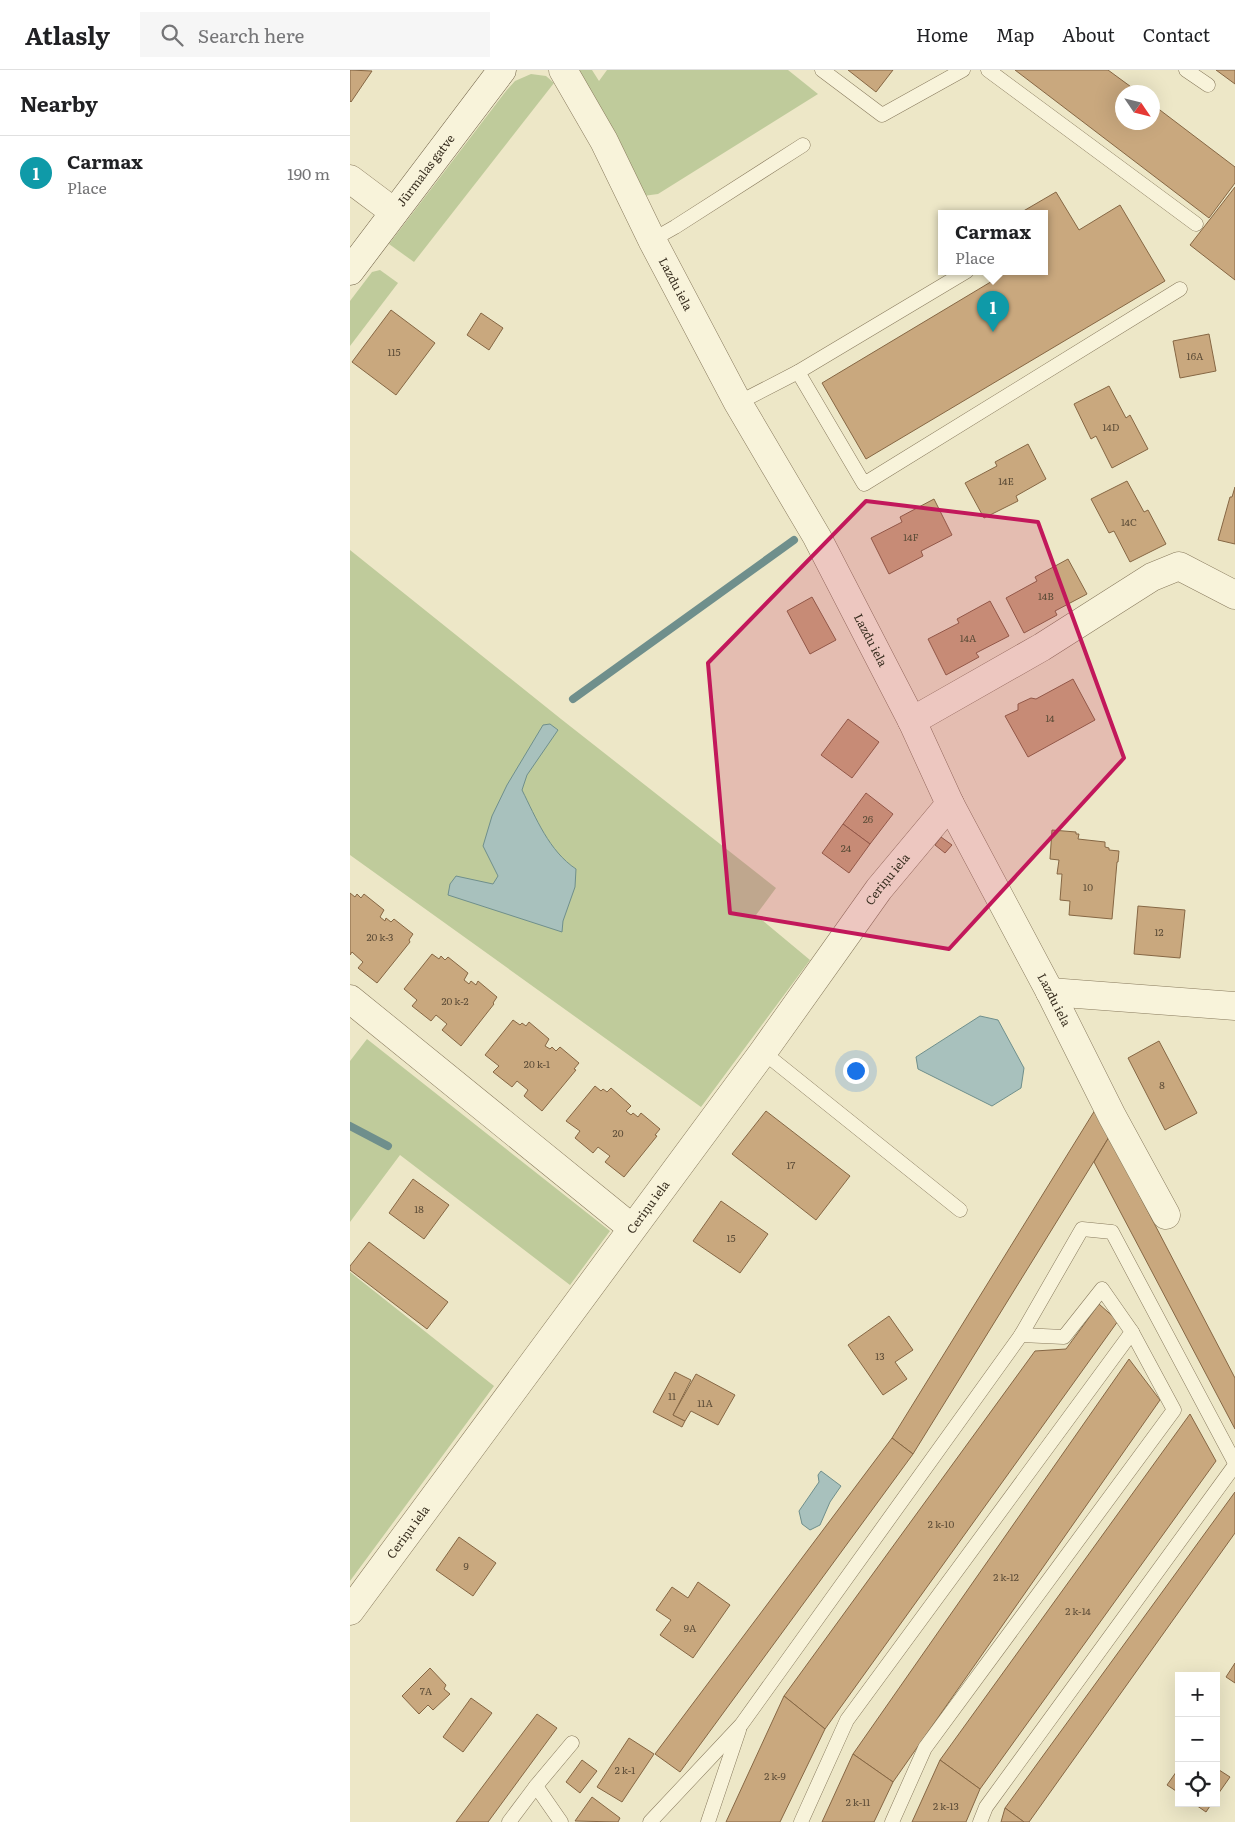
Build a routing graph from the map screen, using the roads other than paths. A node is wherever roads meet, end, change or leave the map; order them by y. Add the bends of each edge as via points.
1 (502, 70) edge
2 (562, 70) edge
3 (822, 70) edge
4 (963, 70) edge
5 (988, 70) edge
6 (1186, 70) edge
7 (1208, 85) dead end
8 (803, 145) dead end
9 (350, 179) edge
10 (394, 212) junction
11 (1196, 224) dead end
12 (652, 240) junction
13 (350, 271) edge
14 (960, 275) edge
15 (1180, 288) dead end
16 (798, 372) junction
17 (738, 403) junction
18 (1235, 595) edge
19 (912, 722) junction
20 (950, 804) junction
21 (1050, 992) junction
22 (350, 998) edge
23 (1235, 1006) edge
24 (763, 1052) junction
25 (960, 1210) dead end
26 (1166, 1214) dead end
27 (632, 1228) junction
28 (1132, 1332) junction
29 (1021, 1335) junction
30 (1235, 1464) edge
31 (350, 1611) edge
32 (741, 1725) junction
33 (572, 1742) dead end
34 (536, 1786) junction
35 (509, 1822) edge
36 (561, 1822) edge
37 (650, 1822) edge
38 (708, 1822) edge
39 (801, 1822) edge
40 (892, 1822) edge
41 (980, 1822) edge

1 - 10 street, Jūrmalas gatve
2 - 12 street, Lazdu iela via 604,141
3 - 4 lane via 882,115
5 - 11 lane
6 - 7 lane
8 - 12 lane
9 - 10 street
10 - 13 street, Jūrmalas gatve
12 - 17 street, Lazdu iela
14 - 16 lane
15 - 16 lane via 864,484
16 - 17 lane
17 - 19 street, Lazdu iela via 817,537
18 - 19 street via 1179,566 1152,576 1042,647
19 - 20 street, Lazdu iela
20 - 21 street, Lazdu iela
20 - 24 street, Ceriņu iela via 878,889
21 - 23 street
21 - 26 street, Lazdu iela
22 - 27 street
24 - 25 lane
24 - 27 street, Ceriņu iela
27 - 31 street, Ceriņu iela
28 - 29 lane via 1102,1289 1064,1337
28 - 39 lane via 847,1720
28 - 40 lane via 1174,1410 925,1748
29 - 30 lane via 1082,1229 1112,1232
29 - 32 lane
30 - 41 lane via 986,1807
32 - 37 lane
32 - 38 lane
33 - 34 lane
34 - 35 lane
34 - 36 lane

